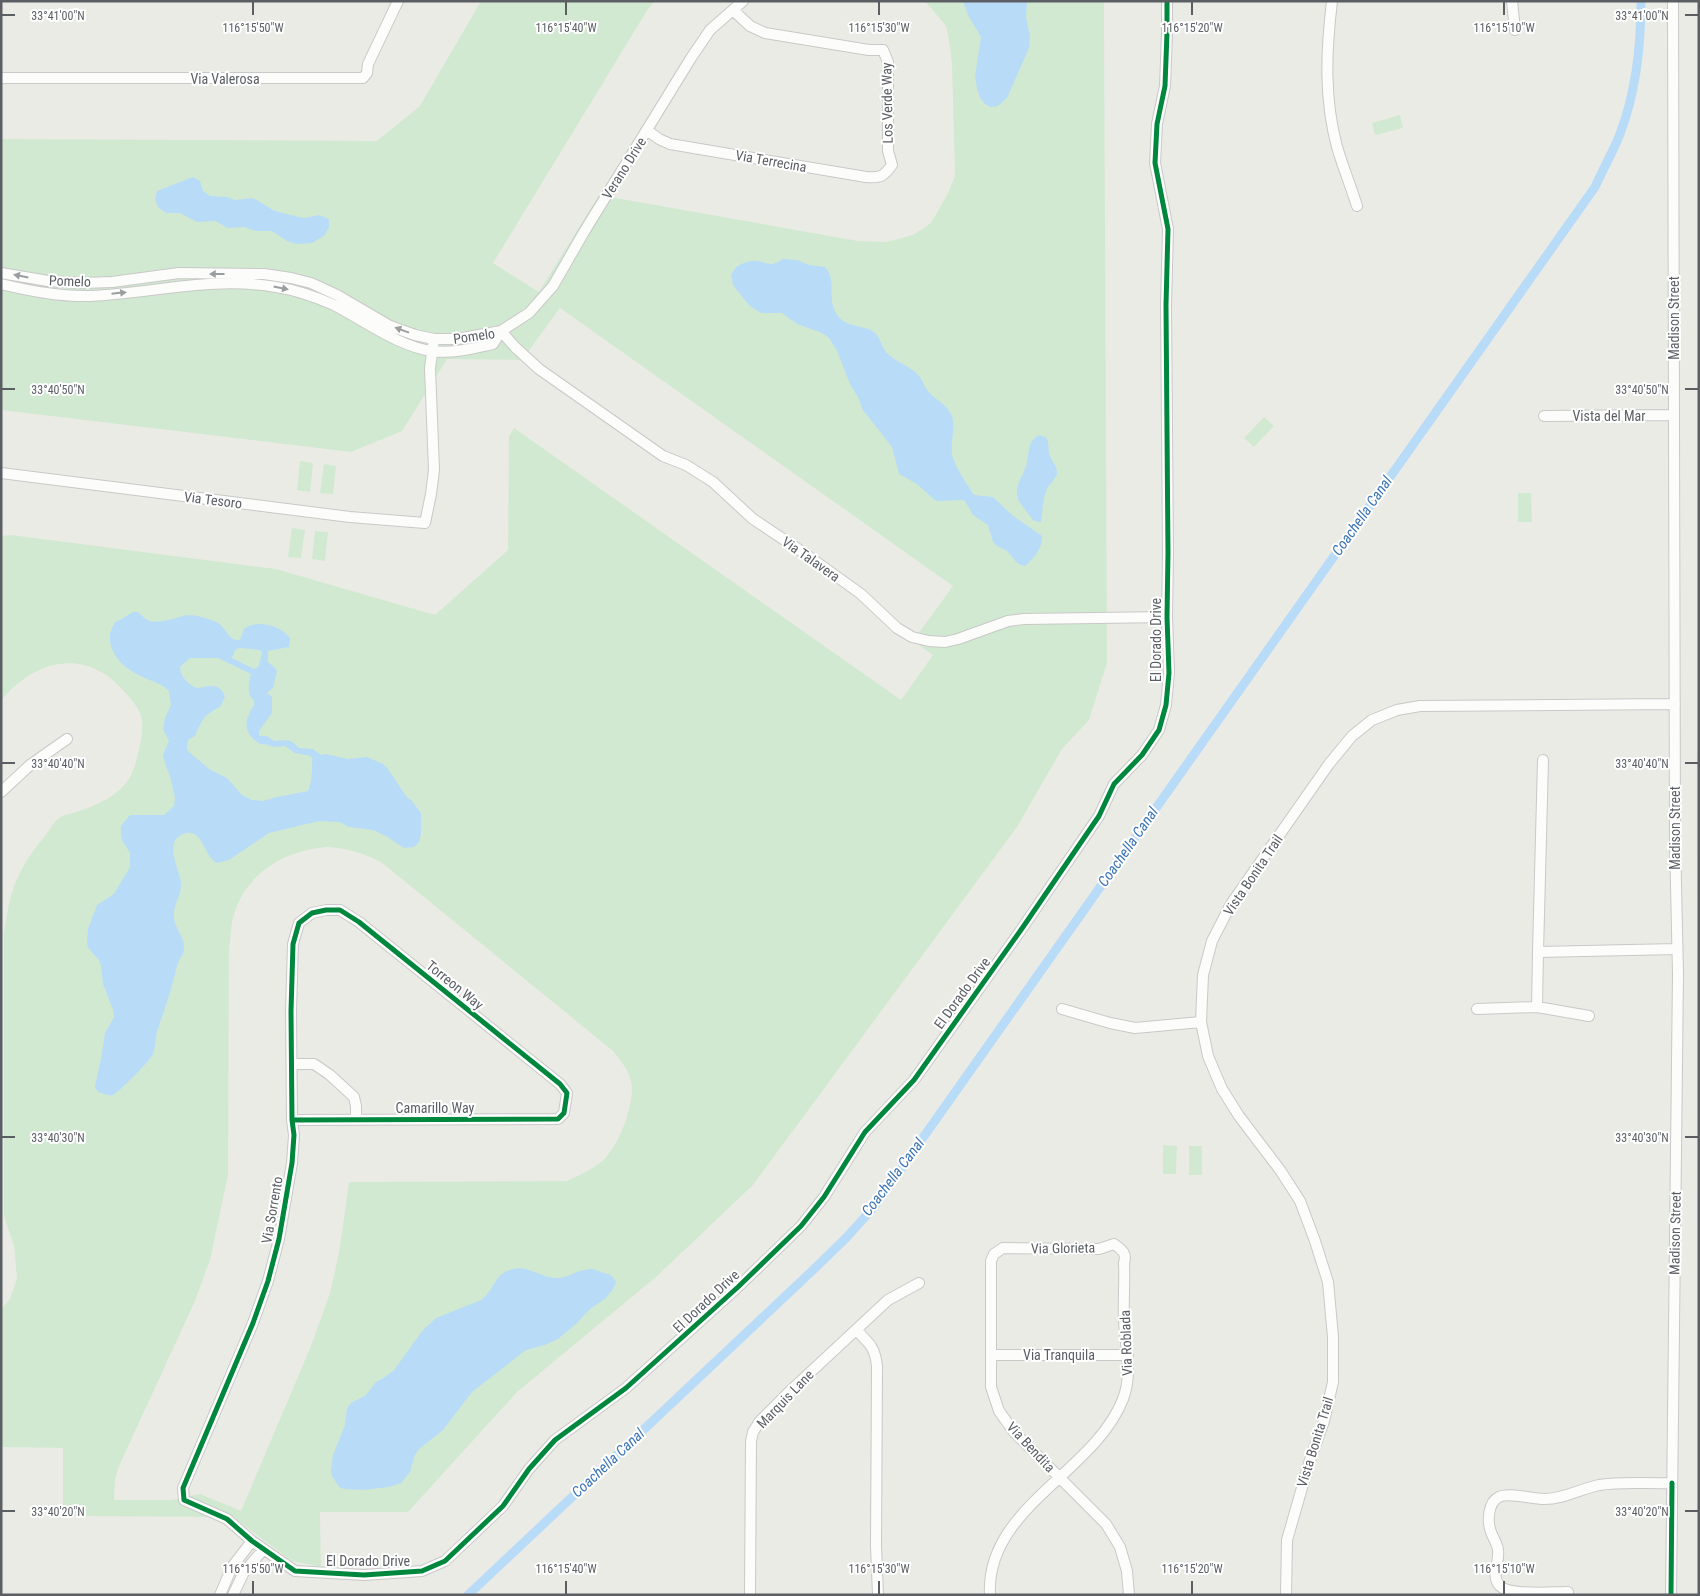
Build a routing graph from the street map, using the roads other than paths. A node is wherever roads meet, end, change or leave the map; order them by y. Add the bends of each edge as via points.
1 (398, 1) edge
2 (743, 1) edge
3 (1167, 1) edge
4 (1332, 1) edge
5 (1512, 1) edge
6 (1673, 1) edge
7 (734, 11) junction
8 (1515, 30) dead end
9 (1, 78) edge
10 (647, 130) junction
11 (892, 165) joint
12 (1357, 206) dead end
13 (1, 273) edge
14 (1, 284) edge
15 (501, 331) junction
16 (434, 339) junction
17 (432, 352) junction
18 (1674, 415) junction
19 (1544, 416) dead end
20 (1, 473) edge
21 (1167, 617) junction
22 (1675, 704) junction
23 (67, 739) dead end
24 (1543, 760) dead end
25 (1, 792) edge
26 (312, 913) joint
27 (1677, 949) junction
28 (1538, 952) junction
29 (1536, 1007) junction
30 (1477, 1009) dead end
31 (1062, 1010) dead end
32 (1589, 1016) dead end
33 (1201, 1022) junction
34 (292, 1064) junction
35 (567, 1102) joint
36 (292, 1120) junction
37 (356, 1120) junction
38 (998, 1250) joint
39 (1125, 1253) joint
40 (919, 1283) dead end
41 (856, 1330) junction
42 (991, 1355) junction
43 (1128, 1355) junction
44 (1060, 1478) junction
45 (1672, 1483) junction
46 (184, 1500) joint
47 (252, 1541) junction
48 (263, 1550) junction
49 (1568, 1592) dead end
50 (220, 1595) edge
51 (233, 1595) edge
52 (750, 1595) edge
53 (878, 1595) edge
54 (990, 1595) edge
55 (1129, 1595) edge
56 (1286, 1595) edge
57 (1671, 1595) edge

1 - 9 street, Via Valerosa via 362,78
2 - 7 street, Verano Drive
3 - 21 street, El Dorado Drive via 1168,33 1155,163 1168,229
4 - 12 street via 1327,90 1338,148
5 - 8 street
6 - 18 street, Madison Street
7 - 10 street, Verano Drive via 710,30
7 - 11 street, Los Verde Way via 750,26 765,33 883,50 888,62 888,151
10 - 11 street, Via Terrecina via 670,144 866,177 879,178
10 - 15 street, Verano Drive via 553,286 529,314
16 -> 13 street, Pomelo via 390,326 336,295 291,278 264,274 179,273 82,283
14 -> 17 street, Pomelo via 54,294 91,296 195,284 276,286 332,305 388,335
15 - 16 street, Pomelo via 457,340
15 - 17 street, Pomelo via 493,344 452,352
15 - 21 street, Via Talavera via 539,369 663,456 686,465 713,482 753,519 862,594 912,638 945,642 1008,621 1024,619
16 - 17 street
17 - 20 street, Via Tesoro via 434,470 425,523 350,517
18 - 19 street, Vista del Mar
18 - 22 street, Madison Street
21 - 48 street, El Dorado Drive via 1169,673 1159,730 1142,755 1114,784 1098,816 925,1064 865,1132 824,1197 801,1226 626,1388 555,1440 503,1506 445,1561 422,1571 364,1575 296,1571
22 - 27 street, Madison Street
22 - 33 street, Vista Bonita Trail via 1420,706 1397,710 1372,720 1352,736 1329,764 1231,904 1212,941 1203,975
23 - 25 street via 30,765
24 - 28 street
26 - 34 street, Via Sorrento via 299,923 293,944
26 - 35 street, Torreon Way via 340,910 359,922 560,1084 567,1093
27 - 28 street
27 - 45 street, Madison Street
28 - 29 street
29 - 30 street
29 - 32 street
31 - 33 street via 1135,1028
33 - 56 street, Vista Bonita Trail via 1208,1056 1222,1089 1300,1201 1328,1282 1333,1382 1288,1540
34 - 36 street, Via Sorrento
34 - 37 street via 314,1064 330,1075 354,1097
35 - 37 street, Camarillo Way via 558,1119
36 - 37 street, Camarillo Way
36 - 46 street, Via Sorrento via 292,1163 268,1281 253,1324 182,1488
38 - 39 street, Via Glorieta via 1099,1249 1114,1244
38 - 42 street, Via Bendita via 991,1261
39 - 43 street, Via Roblada via 1124,1320
40 - 41 street, Marquis Lane via 888,1300
41 - 52 street, Marquis Lane via 787,1394 753,1432
41 - 53 street via 876,1353
42 - 43 street, Via Tranquila
42 - 44 street, Via Bendita via 991,1387 999,1411 1014,1432
43 - 44 street, Via Roblada via 1127,1384 1115,1416 1104,1434
44 - 54 street, Via Roblada via 1004,1537 992,1568
44 - 55 street, Via Bendita via 1106,1524 1120,1547
45 - 49 street via 1610,1484 1556,1498 1501,1496 1495,1499 1489,1524 1498,1549 1495,1576 1500,1587 1513,1592
45 - 57 street, Madison Street
46 - 47 street, El Dorado Drive via 227,1519
47 - 48 street, El Dorado Drive
47 - 50 street via 232,1567
48 - 51 street via 244,1572

